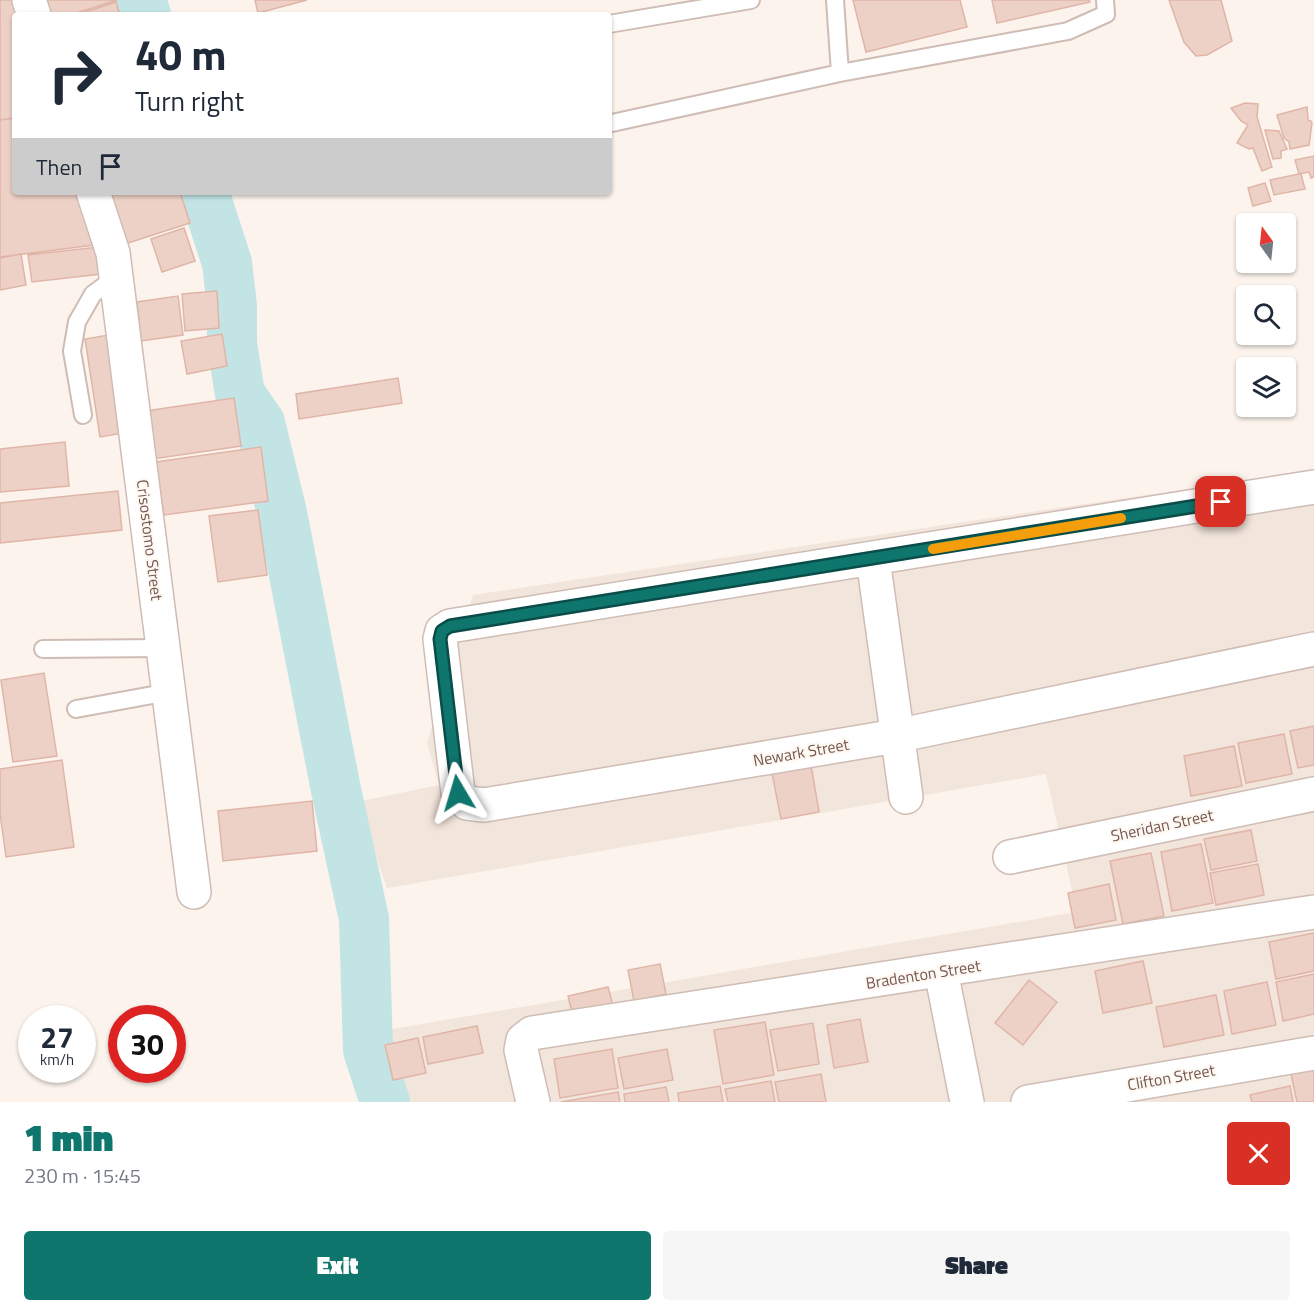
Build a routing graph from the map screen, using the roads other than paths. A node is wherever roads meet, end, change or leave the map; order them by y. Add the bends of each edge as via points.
1 (751, 0) edge
2 (835, 0) edge
3 (1105, 0) edge
4 (612, 23) edge
5 (840, 73) junction
6 (612, 123) dead end
7 (94, 195) edge
8 (116, 277) junction
9 (84, 415) dead end
10 (1314, 487) edge
11 (873, 559) junction
12 (164, 648) junction
13 (43, 649) dead end
14 (1314, 649) edge
15 (169, 692) junction
16 (76, 709) dead end
17 (896, 736) junction
18 (1314, 794) edge
19 (906, 797) dead end
20 (1010, 856) dead end
21 (194, 892) dead end
22 (1314, 912) edge
23 (942, 971) junction
24 (1314, 1053) edge
25 (532, 1102) edge
26 (967, 1102) edge
27 (1028, 1102) edge

1 - 4 lane
2 - 5 lane
3 - 5 lane via 1106,14 1068,31
5 - 6 lane
7 - 8 street, Crisostomo Street via 113,253
8 - 9 lane via 93,294 77,322 72,351
8 - 12 street, Crisostomo Street
10 - 11 street
11 - 17 street
11 - 17 street, Newark Street via 450,626 442,631 440,639 458,793 467,803 484,806
12 - 13 lane
12 - 15 street, Crisostomo Street
14 - 17 street, Newark Street
15 - 16 lane
15 - 21 street, Crisostomo Street
17 - 19 street
18 - 20 street, Sheridan Street
22 - 23 street, Bradenton Street
23 - 25 street, Bradenton Street via 532,1033 523,1040 521,1050
23 - 26 street
24 - 27 street, Clifton Street

